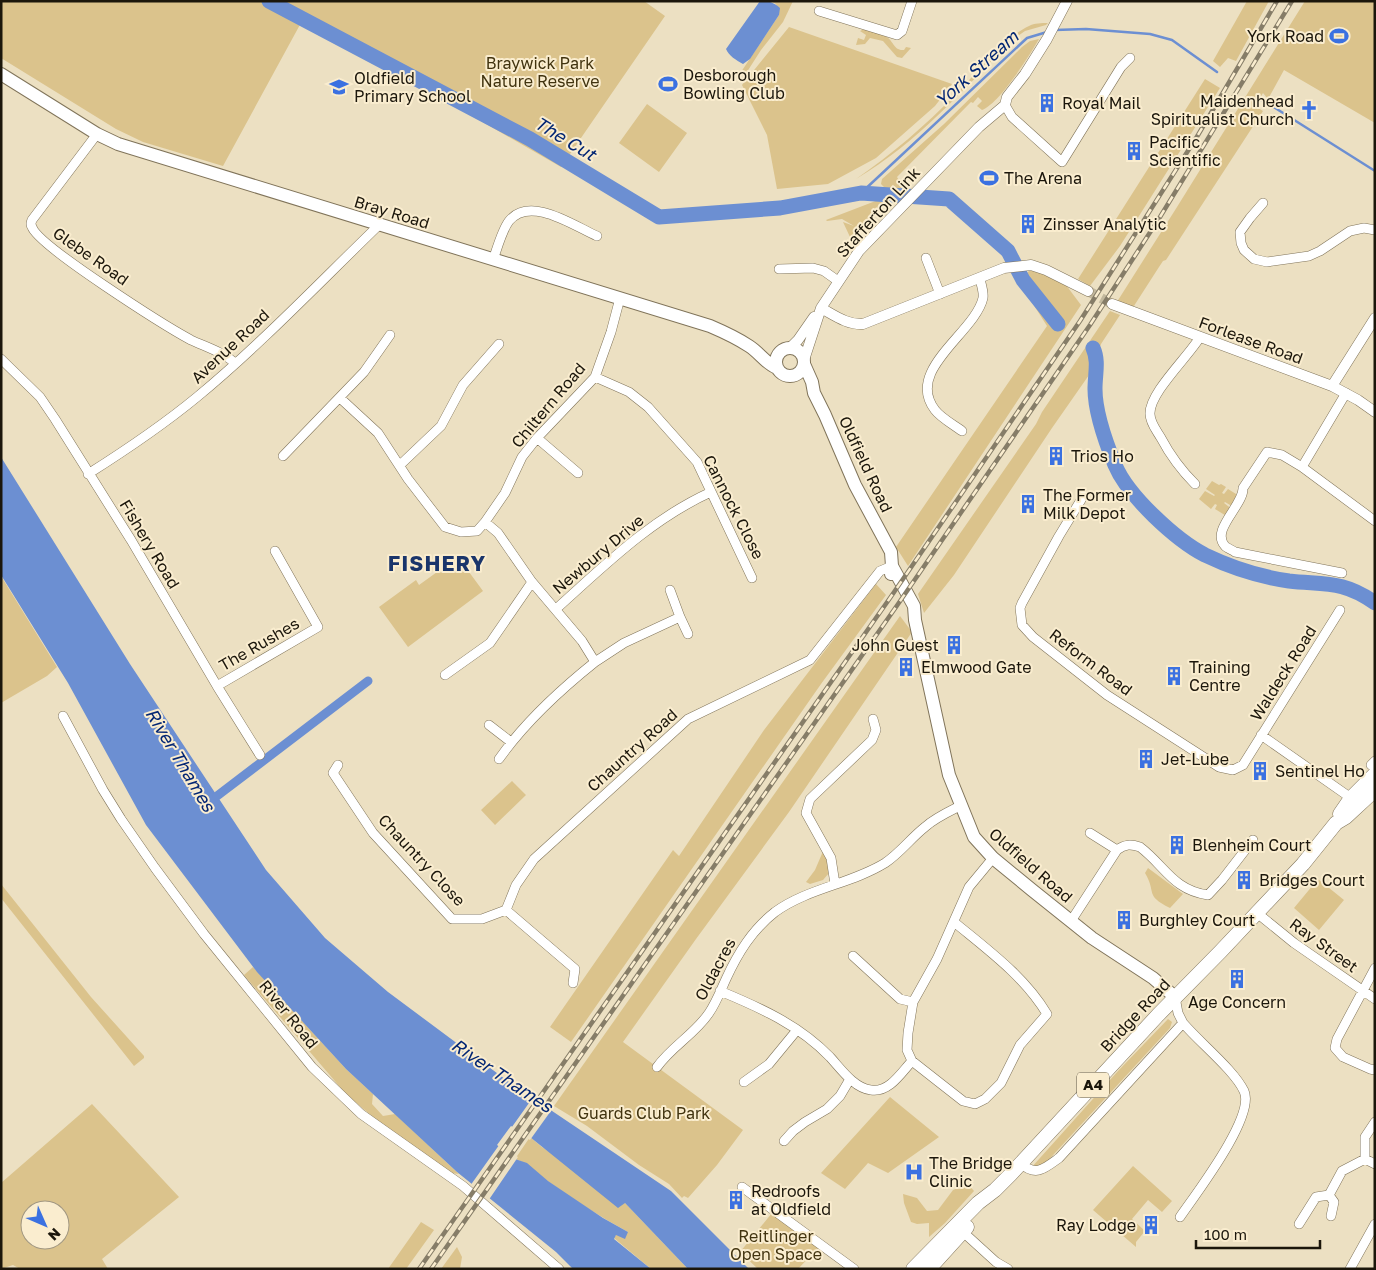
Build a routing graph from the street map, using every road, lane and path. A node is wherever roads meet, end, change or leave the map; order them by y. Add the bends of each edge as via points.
1 (912, 1) edge
2 (1067, 1) edge
3 (819, 11) dead end
4 (1130, 58) dead end
5 (1, 74) edge
6 (1005, 105) junction
7 (97, 134) junction
8 (1263, 203) dead end
9 (379, 225) junction
10 (1375, 230) edge
11 (597, 236) dead end
12 (926, 258) dead end
13 (493, 260) junction
14 (779, 269) dead end
15 (980, 279) junction
16 (838, 281) junction
17 (1088, 291) tunnel mouth
18 (940, 294) junction
19 (620, 298) junction
20 (1112, 304) tunnel mouth
21 (821, 308) junction
22 (1375, 318) edge
23 (390, 335) dead end
24 (1200, 337) junction
25 (499, 344) dead end
26 (752, 348) junction
27 (785, 350) junction
28 (1, 359) edge
29 (804, 362) junction
30 (235, 363) junction
31 (778, 368) junction
32 (792, 376) junction
33 (595, 377) junction
34 (1332, 386) junction
35 (814, 393) junction
36 (1346, 393) junction
37 (340, 398) junction
38 (1375, 412) edge
39 (962, 431) dead end
40 (536, 438) junction
41 (282, 456) dead end
42 (400, 465) junction
43 (1302, 467) junction
44 (578, 473) dead end
45 (88, 474) junction
46 (1196, 484) dead end
47 (711, 492) junction
48 (1084, 495) dead end
49 (1375, 521) edge
50 (486, 522) junction
51 (275, 550) dead end
52 (892, 566) junction
53 (1342, 573) dead end
54 (752, 578) dead end
55 (532, 582) junction
56 (670, 590) dead end
57 (556, 609) junction
58 (1340, 610) dead end
59 (680, 617) junction
60 (688, 634) dead end
61 (595, 662) junction
62 (445, 675) dead end
63 (217, 686) junction
64 (63, 716) dead end
65 (873, 719) dead end
66 (489, 725) dead end
67 (1261, 735) junction
68 (511, 742) junction
69 (260, 754) dead end
70 (499, 759) dead end
71 (338, 765) dead end
72 (1373, 767) edge
73 (1375, 783) edge
74 (1375, 790) edge
75 (1351, 798) junction
76 (960, 806) junction
77 (1336, 823) junction
78 (1090, 833) dead end
79 (1253, 840) dead end
80 (1117, 850) junction
81 (993, 858) junction
82 (835, 884) junction
83 (506, 910) junction
84 (1257, 914) junction
85 (1072, 921) junction
86 (954, 922) junction
87 (852, 956) dead end
88 (1375, 968) edge
89 (573, 983) dead end
90 (1362, 990) junction
91 (720, 991) junction
92 (1175, 997) junction
93 (1375, 999) edge
94 (913, 1002) junction
95 (1183, 1023) junction
96 (797, 1030) junction
97 (912, 1061) junction
98 (656, 1067) dead end
99 (1375, 1070) edge
100 (850, 1079) junction
101 (744, 1082) dead end
102 (1375, 1122) edge
103 (784, 1141) dead end
104 (1365, 1159) junction
105 (1020, 1163) junction
106 (1375, 1164) edge
107 (742, 1187) dead end
108 (995, 1190) junction
109 (1329, 1195) junction
110 (1331, 1216) dead end
111 (1180, 1218) dead end
112 (1299, 1224) dead end
113 (1375, 1224) edge
114 (963, 1232) junction
115 (559, 1269) edge
116 (854, 1269) edge
117 (913, 1269) edge
118 (929, 1269) edge
119 (1008, 1269) edge
120 (1350, 1269) edge

1 - 3 street via 902,31 897,36
2 - 6 street, Stafferton Link
4 - 6 street via 1121,67 1062,162 1012,117
5 - 7 main road, Bray Road
6 - 16 street, Stafferton Link via 890,217 859,251
7 - 9 main road, Bray Road via 126,147
7 - 30 street, Glebe Road via 32,220 32,228 44,242 151,316
8 - 10 street via 1240,232 1244,250 1254,259 1266,262 1309,256 1350,231
9 - 13 main road, Bray Road
9 - 30 street, Avenue Road
11 - 13 street via 543,211 526,210 509,221
12 - 18 street
13 - 19 main road, Bray Road
14 - 16 street via 813,268
15 - 17 street via 1004,268 1032,265
15 - 18 street
15 - 39 street via 984,296 975,314 929,374 927,393 935,410
16 - 21 street, Stafferton Link
18 - 21 street via 863,324 849,323
19 - 26 main road, Bray Road via 710,326
19 - 33 street, Chiltern Road
20 - 24 street, Forlease Road
21 - 27 street via 798,340
21 - 29 street, Stafferton Link
22 - 34 street
23 - 37 street via 364,372
24 - 34 street, Forlease Road
24 - 46 street via 1160,391 1150,414 1153,426 1166,447
25 - 42 street via 463,385 441,426
26 - 27 main road
26 - 31 main road, Bray Road
27 - 29 main road via 797,350
27 - 31 main road via 777,358
28 - 45 street, Fishery Road via 40,397
29 - 32 main road via 803,369
29 - 35 main road, Oldfield Road
30 - 45 street, Avenue Road via 145,437
31 - 32 main road via 783,374
32 - 35 main road
33 - 40 street, Chiltern Road
33 - 47 street, Cannock Close via 629,392 648,407 697,462
34 - 36 street, Forlease Road
35 - 52 main road, Oldfield Road via 855,485 891,552
36 - 38 street, Forlease Road
36 - 43 street
37 - 41 street
37 - 42 street via 378,433
40 - 44 street
40 - 50 street, Chiltern Road
42 - 50 street via 444,527 469,532
43 - 49 street
43 - 53 street via 1282,455 1267,452 1243,488 1244,495 1222,529 1221,538 1224,545 1235,552
45 - 63 street, Fishery Road via 132,540
47 - 54 street, Cannock Close
47 - 57 street, Newbury Drive via 641,534
48 - 67 street, Reform Road via 1022,603 1022,625 1027,632 1107,695 1219,767 1226,770 1243,765
50 - 55 street via 498,532
51 - 63 street, The Rushes via 318,627
52 - 76 main road, Oldfield Road via 890,579 915,620 949,775
52 - 83 street, Chauntry Road via 880,570 810,660 688,719 534,859 516,885
55 - 57 street
55 - 62 street via 490,643
56 - 59 street
57 - 61 street
58 - 67 street, Waldeck Road
59 - 60 street
59 - 61 street via 624,643
61 - 68 street via 570,682
63 - 69 street, Fishery Road
64 - 115 street, River Road via 102,790 155,868 204,934 312,1066 361,1114 463,1186
65 - 82 street via 876,730 872,740 810,798 806,814 831,858
66 - 68 street
67 - 75 street, Waldeck Road
68 - 70 street
71 - 83 street, Chauntry Close via 334,772 373,833 452,919 482,919
72 - 75 main road, Bridge Road / A4
73 - 75 main road, Bridge Road via 1360,798
74 - 77 main road, Bridge Road / A4
75 - 77 main road, Bridge Road / A4
76 - 81 main road, Oldfield Road via 974,837
76 - 82 street, Oldacres via 924,827 887,862 863,875
77 - 84 main road, Bridge Road / A4
78 - 80 street
79 - 80 street via 1208,895 1197,894 1178,884 1140,847 1124,845
80 - 85 street
81 - 85 main road, Oldfield Road
81 - 86 street via 969,887
82 - 91 street, Oldacres via 790,902 760,925 733,962
83 - 89 street via 574,969
84 - 90 street, Ray Street
84 - 92 main road, Bridge Road / A4
85 - 92 main road, Oldfield Road
86 - 94 street
86 - 97 street via 1010,969 1036,996 1047,1014 1020,1046 1001,1083 985,1099 974,1104 963,1101
87 - 94 street via 900,999
88 - 90 street
90 - 93 street, Ray Street
90 - 99 street via 1336,1039 1335,1048 1343,1057
91 - 96 street via 784,1020
91 - 98 street, Oldacres via 704,1020
92 - 95 street
92 - 105 main road, Bridge Road / A4
94 - 97 street via 907,1050
95 - 105 street via 1059,1158 1038,1171 1028,1170
95 - 111 street via 1238,1080 1245,1093 1246,1106 1210,1176
96 - 100 street via 824,1051
96 - 101 street via 769,1064
97 - 100 street via 883,1089 863,1089
100 - 103 street via 827,1109 793,1131
102 - 104 street via 1365,1137
104 - 106 street
104 - 109 street via 1342,1171
105 - 108 main road, Bridge Road / A4
107 - 116 street
108 - 114 main road, A4 via 990,1202
108 - 117 main road, Bridge Road / A4
109 - 110 street via 1334,1202
109 - 112 street via 1316,1197
113 - 120 street
114 - 118 main road, A4
114 - 119 street

